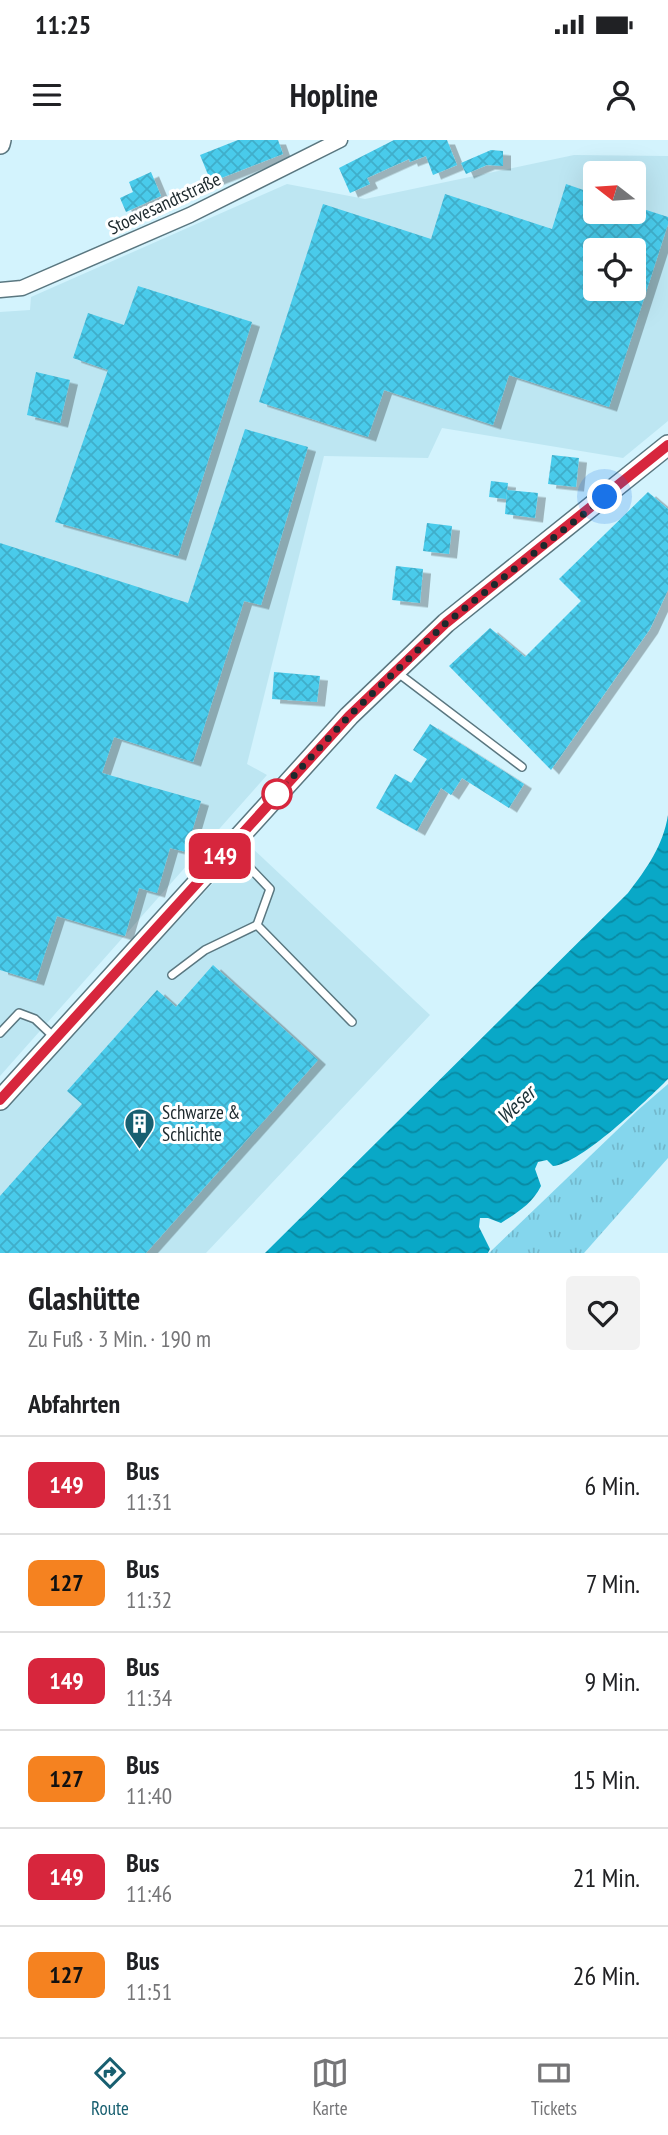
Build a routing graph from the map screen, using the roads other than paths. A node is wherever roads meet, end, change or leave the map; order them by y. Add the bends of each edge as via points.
1 (340, 140) edge
2 (0, 290) edge
3 (668, 445) edge
4 (395, 671) junction
5 (522, 767) dead end
6 (230, 846) junction
7 (257, 925) junction
8 (172, 975) dead end
9 (352, 1023) dead end
10 (0, 1033) edge
11 (55, 1039) junction
12 (0, 1100) edge

1 - 2 street, Stoevesandtstraße via 190,215 22,288
3 - 4 main road via 446,623
4 - 5 lane
4 - 6 main road
6 - 7 lane via 270,889
6 - 11 main road
7 - 8 lane via 205,950
7 - 9 lane
10 - 11 lane via 19,1013 35,1019
11 - 12 main road

